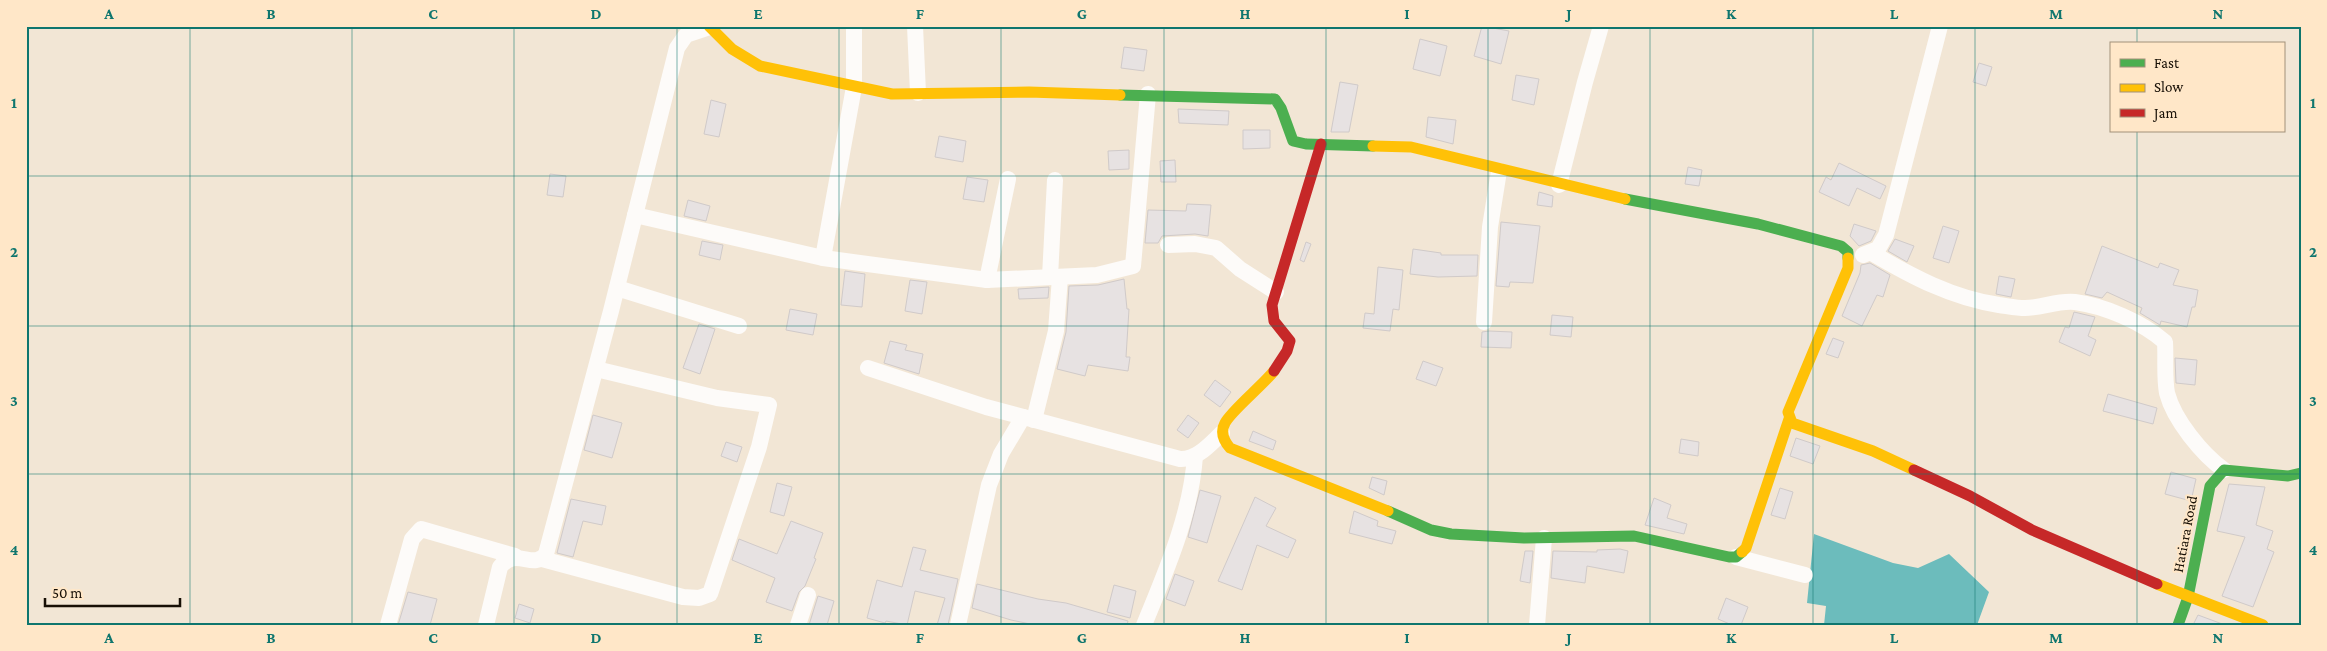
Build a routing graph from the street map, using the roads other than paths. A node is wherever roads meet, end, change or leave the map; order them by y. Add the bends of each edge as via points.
1 (710, 26) edge
2 (854, 26) edge
3 (915, 26) edge
4 (1601, 26) edge
5 (1940, 26) edge
6 (854, 87) junction
7 (918, 94) junction
8 (1148, 94) junction
9 (1321, 144) junction
10 (1499, 171) junction
11 (1008, 179) dead end
12 (1055, 180) dead end
13 (1559, 184) junction
14 (635, 215) junction
15 (1168, 245) dead end
16 (1872, 253) junction
17 (822, 258) junction
18 (1849, 259) junction
19 (1055, 277) junction
20 (987, 280) junction
21 (617, 288) junction
22 (1276, 292) junction
23 (1484, 322) dead end
24 (739, 326) dead end
25 (868, 368) dead end
26 (596, 369) junction
27 (1028, 418) junction
28 (1789, 419) junction
29 (1222, 433) junction
30 (1196, 456) junction
31 (2224, 470) junction
32 (2301, 473) edge
33 (1544, 538) junction
34 (515, 556) junction
35 (1736, 557) junction
36 (542, 559) junction
37 (1805, 575) dead end
38 (808, 595) dead end
39 (2188, 598) junction
40 (388, 625) edge
41 (486, 625) edge
42 (798, 625) edge
43 (958, 625) edge
44 (1144, 625) edge
45 (1537, 625) edge
46 (2178, 625) edge
47 (2263, 625) edge

1 - 6 street via 744,59 760,66
1 - 14 street via 686,36 677,48
2 - 6 street
3 - 7 street
4 - 13 street
5 - 16 street via 1886,234 1882,244
6 - 7 street via 892,94
6 - 17 street
7 - 8 street
8 - 9 street via 1275,99 1280,104 1287,134 1293,141
8 - 19 street via 1133,266 1097,275
9 - 10 street via 1411,148
9 - 22 street
10 - 13 street
10 - 23 street via 1490,227
11 - 20 street
12 - 19 street
13 - 18 street via 1758,224 1841,246 1848,252
14 - 17 street
14 - 21 street
15 - 22 street via 1195,244 1216,248 1240,270
16 - 18 street
16 - 31 street via 1946,291 2026,308 2074,302 2105,310 2151,330 2165,342 2168,393 2181,422 2210,460
17 - 20 street
18 - 28 street via 1788,412
19 - 20 street
19 - 27 street via 1056,330
21 - 24 street
21 - 26 street
22 - 29 street via 1271,315 1274,324 1290,341 1288,351 1225,422
25 - 27 street
26 - 36 street
26 - 36 street via 717,398 769,405 760,447 710,594 699,598 683,597
27 - 30 street via 1180,459
27 - 43 street via 1001,454 990,485
28 - 35 street via 1746,548
28 - 39 street via 1800,427 1916,470 2032,530
29 - 30 street
29 - 33 street via 1230,448 1431,530 1470,536
30 - 44 street via 1188,502 1168,566
31 - 32 street via 2288,476
31 - 39 street, Hatiara Road via 2210,486
33 - 35 street via 1634,536
33 - 45 street
34 - 36 street via 535,561
34 - 40 street via 422,529 412,539
34 - 41 street via 500,567
35 - 37 street
38 - 42 street
39 - 46 street, Hatiara Road
39 - 47 street

